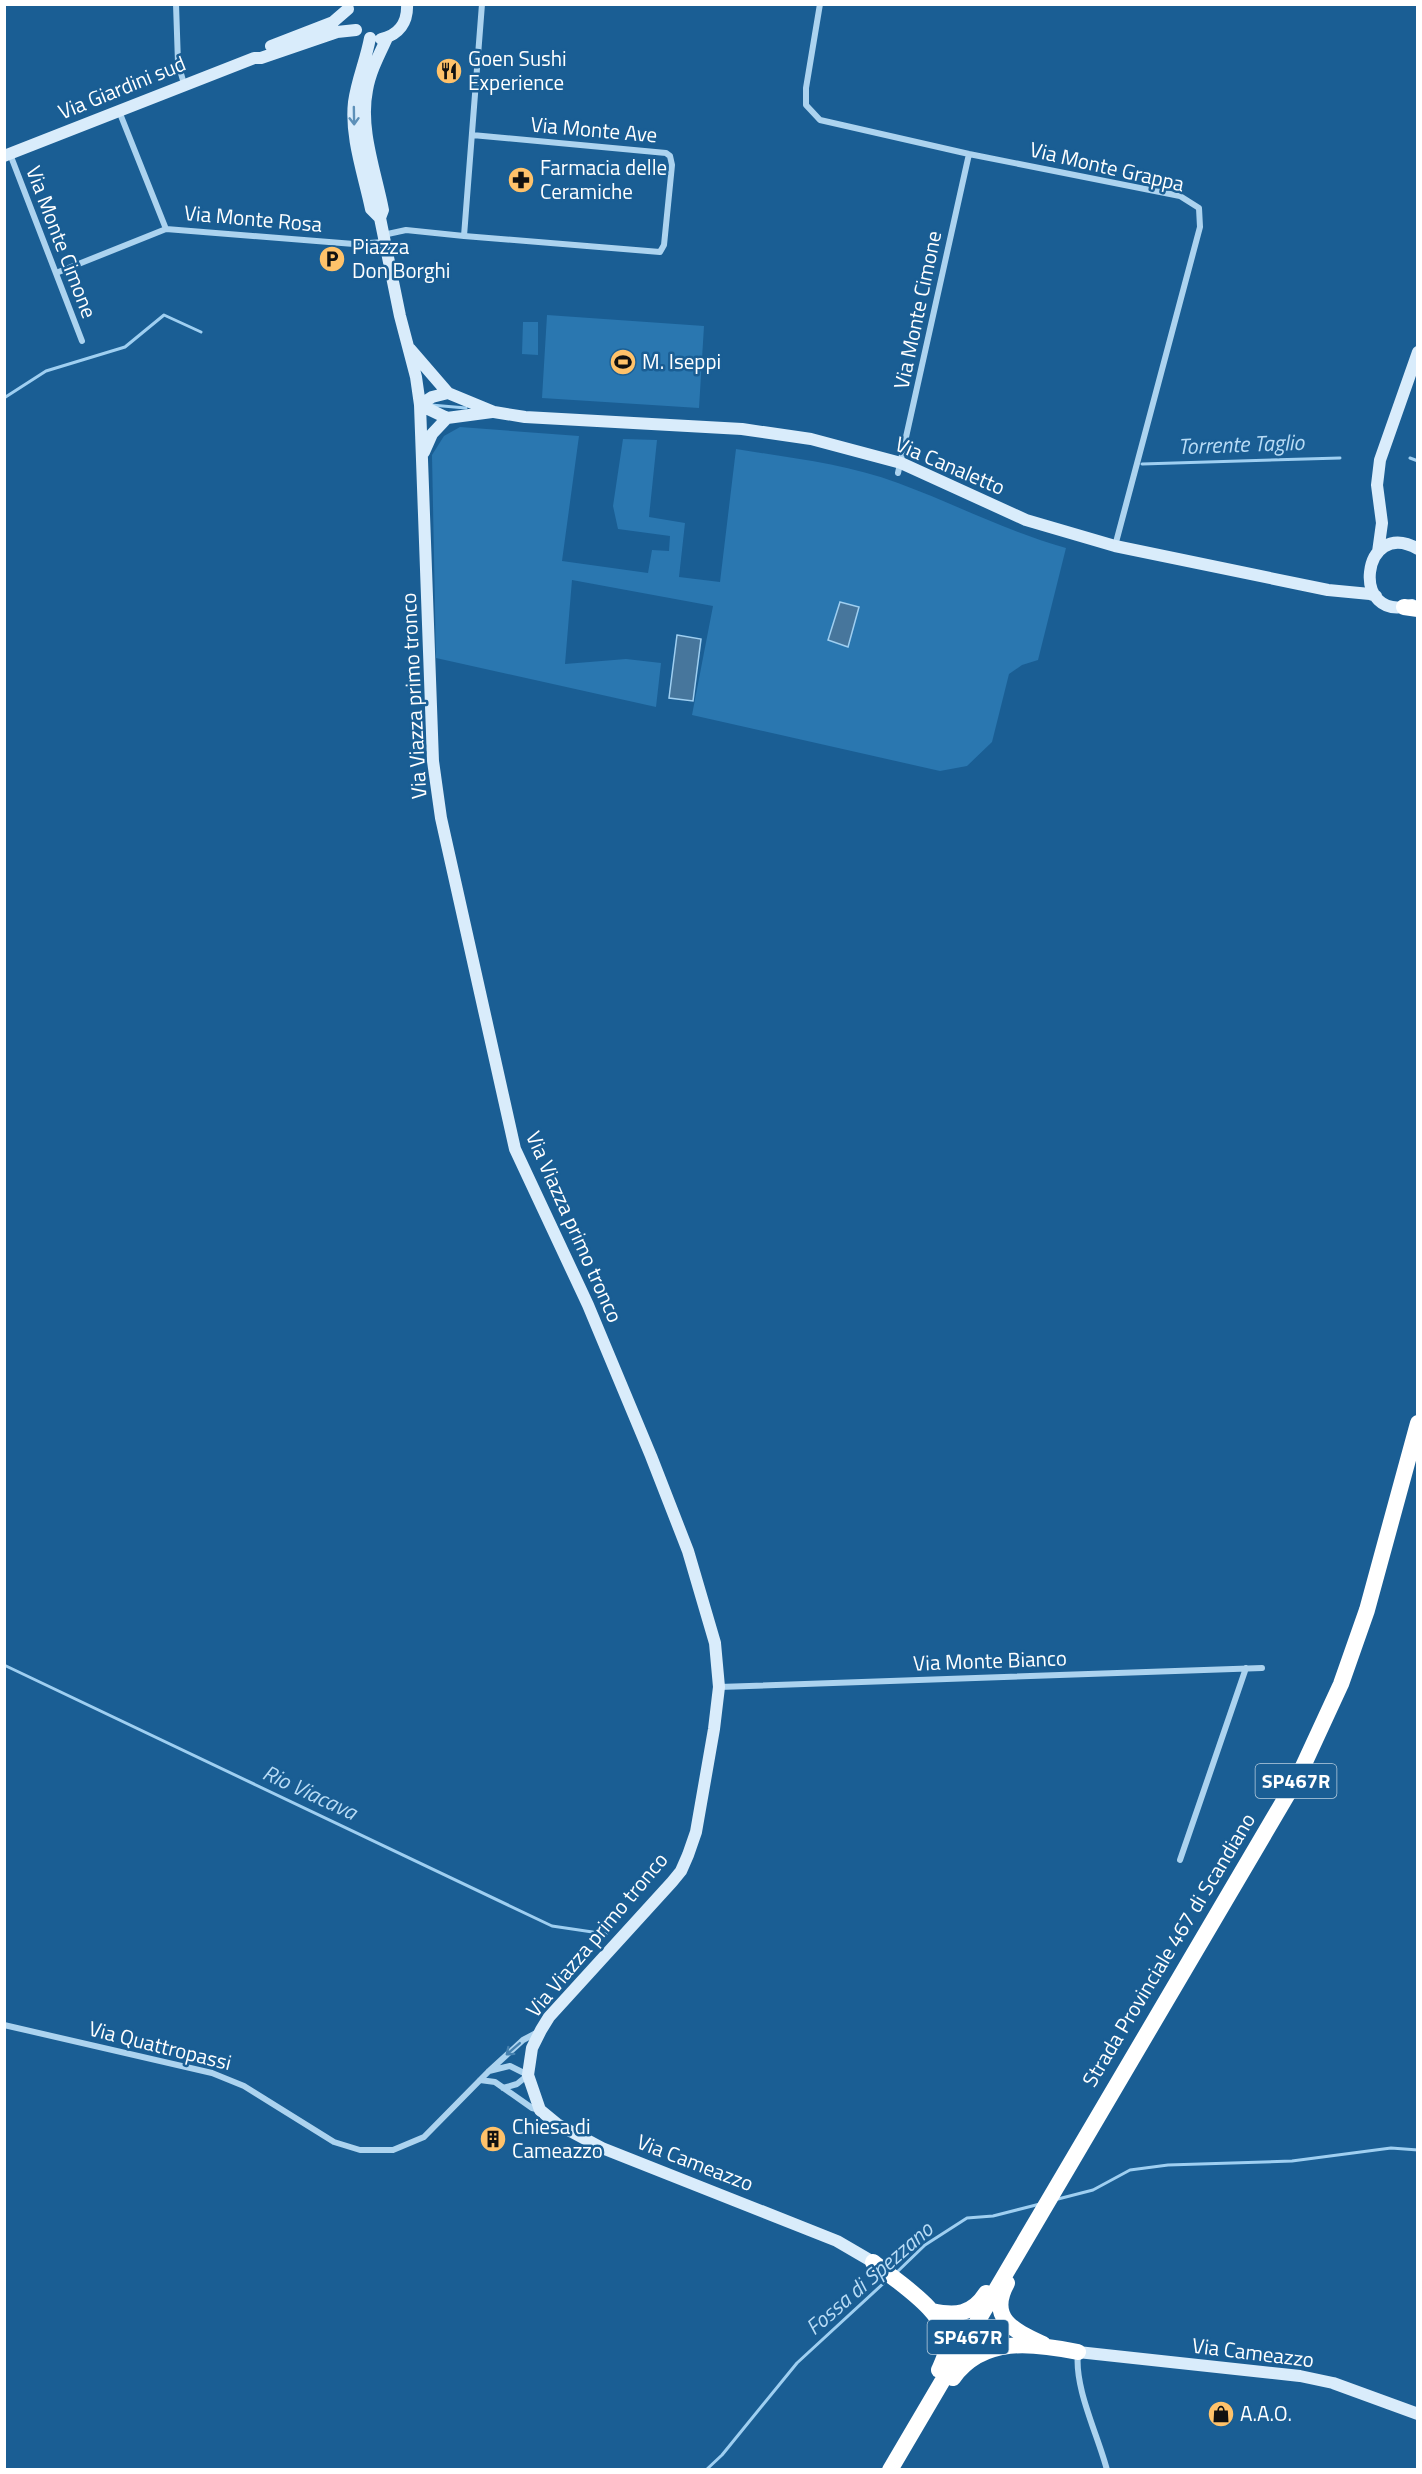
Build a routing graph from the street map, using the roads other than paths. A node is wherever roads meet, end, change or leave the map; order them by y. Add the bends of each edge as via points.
1 (176, 4) edge
2 (482, 4) edge
3 (820, 4) edge
4 (408, 6) edge
5 (348, 7) edge
6 (356, 30) junction
7 (370, 38) junction
8 (387, 38) junction
9 (254, 58) junction
10 (184, 84) junction
11 (119, 111) junction
12 (472, 135) junction
13 (969, 154) junction
14 (7, 155) edge
15 (380, 218) junction
16 (166, 229) junction
17 (464, 236) junction
18 (383, 239) junction
19 (56, 273) junction
20 (82, 341) dead end
21 (409, 348) junction
22 (1418, 352) edge
23 (448, 393) junction
24 (420, 405) junction
25 (494, 412) junction
26 (447, 418) junction
27 (423, 453) junction
28 (899, 468) junction
29 (1382, 523) junction
30 (1401, 544) junction
31 (1115, 546) junction
32 (1417, 549) edge
33 (1378, 552) junction
34 (1369, 567) junction
35 (1348, 592) junction
36 (1376, 596) junction
37 (1413, 606) edge
38 (1418, 1423) edge
39 (1245, 1668) junction
40 (1263, 1668) dead end
41 (719, 1687) junction
42 (1180, 1860) dead end
43 (4, 2025) edge
44 (541, 2030) junction
45 (488, 2072) junction
46 (528, 2075) junction
47 (480, 2080) junction
48 (503, 2088) junction
49 (540, 2110) junction
50 (1017, 2253) junction
51 (873, 2262) joint
52 (1005, 2273) junction
53 (932, 2311) junction
54 (1046, 2346) junction
55 (1078, 2352) junction
56 (928, 2405) junction
57 (1418, 2414) edge
58 (890, 2469) edge
59 (1107, 2469) edge

1 - 10 street via 178,63
2 - 12 street
3 - 13 street, Via Monte Grappa via 806,88 806,105 820,120
4 - 8 street, Via Viazza primo tronco via 402,26
5 - 6 street
5 - 9 street via 333,22 260,51
6 - 7 street
6 - 9 street via 336,32
7 - 8 street
7 -> 15 street, Via Viazza primo tronco via 354,99 354,121 371,209
8 - 15 street, Via Viazza primo tronco via 370,75 365,110 383,210
9 - 10 street, Via Giardini sud
10 - 11 street, Via Giardini sud
11 - 14 street, Via Giardini sud
11 - 16 street
12 - 17 street
12 - 17 street, Via Monte Ave via 666,153 672,165 664,245 658,252
13 - 28 street, Via Monte Cimone
13 - 31 street, Via Monte Grappa via 1180,196 1199,208 1200,227
14 - 19 street, Via Monte Cimone
15 - 18 street, Via Viazza primo tronco
16 - 18 street, Via Monte Rosa via 354,244
16 - 19 street, Via Monte Rosa
17 - 18 street, Via Monte Rosa via 406,230
18 - 21 street, Via Viazza primo tronco
19 - 20 street, Via Monte Cimone
21 - 23 street, Via Canaletto
21 - 24 street, Via Viazza primo tronco
22 - 29 street via 1380,460 1377,485
23 - 24 street
23 - 25 street, Via Canaletto
24 - 26 street
24 - 27 street, Via Viazza primo tronco
25 - 26 street, Via Canaletto
25 - 28 street, Via Canaletto via 742,429 811,439
26 - 27 street via 432,434
27 - 41 street, Via Viazza primo tronco via 433,761 441,818 504,1110 515,1149 588,1305 688,1551 715,1643
28 - 31 street, Via Canaletto via 1026,520
29 - 30 street
29 - 33 street
30 - 32 street
30 - 33 street
31 - 35 street, Via Canaletto
33 - 34 street
34 - 35 street via 1367,577
34 - 36 street via 1370,585
35 - 36 street, Via Canaletto
36 - 37 street, Via Canaletto via 1392,606
38 - 50 highway, Strada Provinciale 467 di Scandiano / SP467R via 1367,1610 1341,1684 1309,1755
39 - 40 street, Via Monte Bianco
39 - 41 street, Via Monte Bianco
39 - 42 street
41 - 44 street, Via Viazza primo tronco via 696,1832 681,1871
43 - 47 street, Via Quattropassi via 212,2073 244,2086 334,2142 360,2150 393,2150 424,2137
44 -> 45 street, Via Quattropassi
44 - 46 street, Via Viazza primo tronco via 532,2048
45 - 46 street via 510,2066
45 - 47 street, Via Quattropassi
46 - 48 street
46 - 49 street
47 - 48 street via 495,2082
48 - 49 street
49 - 51 street, Via Cameazzo via 602,2148 786,2219
50 - 52 highway, Strada Provinciale 467 di Scandiano / SP467R
50 - 54 highway via 1017,2265 1002,2292 1004,2317 1013,2331
51 - 53 highway
52 - 53 highway via 993,2281 972,2309 957,2314
52 - 56 highway, Strada Provinciale 467 di Scandiano / SP467R
53 - 56 highway via 945,2332 947,2351 929,2390
54 - 55 highway
54 - 56 highway via 1000,2347 977,2355 963,2366 935,2407
55 - 57 street, Via Cameazzo via 1300,2376 1333,2383
55 - 59 street via 1083,2391
56 - 58 highway, Strada Provinciale 467 di Scandiano / SP467R

